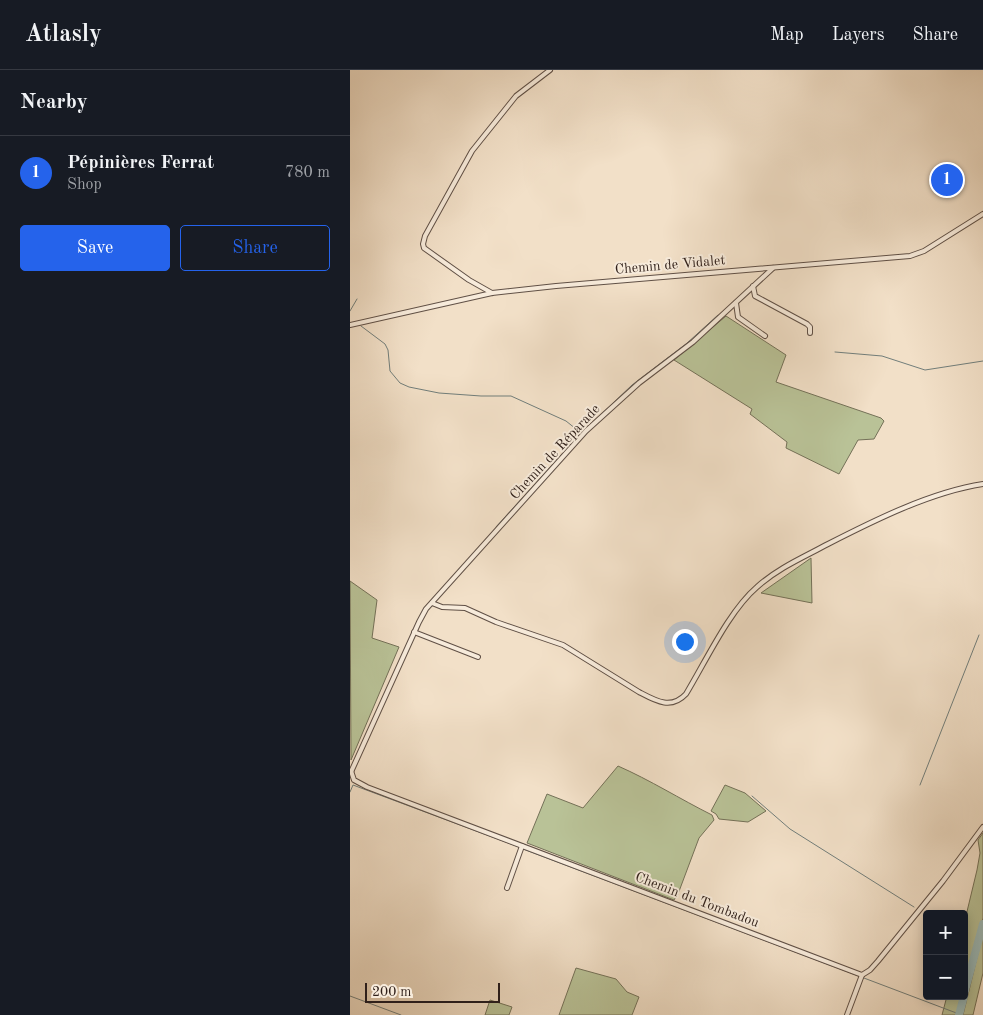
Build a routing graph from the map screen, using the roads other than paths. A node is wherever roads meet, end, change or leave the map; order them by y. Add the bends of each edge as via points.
1 (550, 70) edge
2 (983, 214) edge
3 (773, 268) junction
4 (753, 286) junction
5 (492, 294) junction
6 (736, 303) junction
7 (350, 325) edge
8 (810, 333) dead end
9 (765, 336) dead end
10 (983, 484) edge
11 (432, 603) junction
12 (414, 632) junction
13 (478, 657) dead end
14 (351, 772) edge
15 (983, 827) edge
16 (522, 846) junction
17 (507, 888) dead end
18 (862, 974) junction
19 (847, 1015) edge

1 - 5 street via 516,96 472,150 425,236 424,248
2 - 3 street, Chemin de Vidalet via 924,251 910,256
3 - 4 street, Chemin de Réparade
3 - 5 street, Chemin de Vidalet
4 - 6 street, Chemin de Réparade
4 - 8 street via 754,296 807,324
5 - 7 street, Chemin de Vidalet
6 - 9 street via 738,317
6 - 11 street, Chemin de Réparade via 586,431
10 - 11 street via 947,492 874,521 786,566 757,587 737,608 686,694 670,704 639,692 563,645 465,608 442,608
11 - 12 street, Chemin de Réparade
12 - 13 street
12 - 14 street, Chemin de Réparade
14 - 16 street, Chemin du Tombadou via 354,780 367,787
15 - 18 street via 878,961
16 - 17 street
16 - 18 street, Chemin du Tombadou
18 - 19 street

